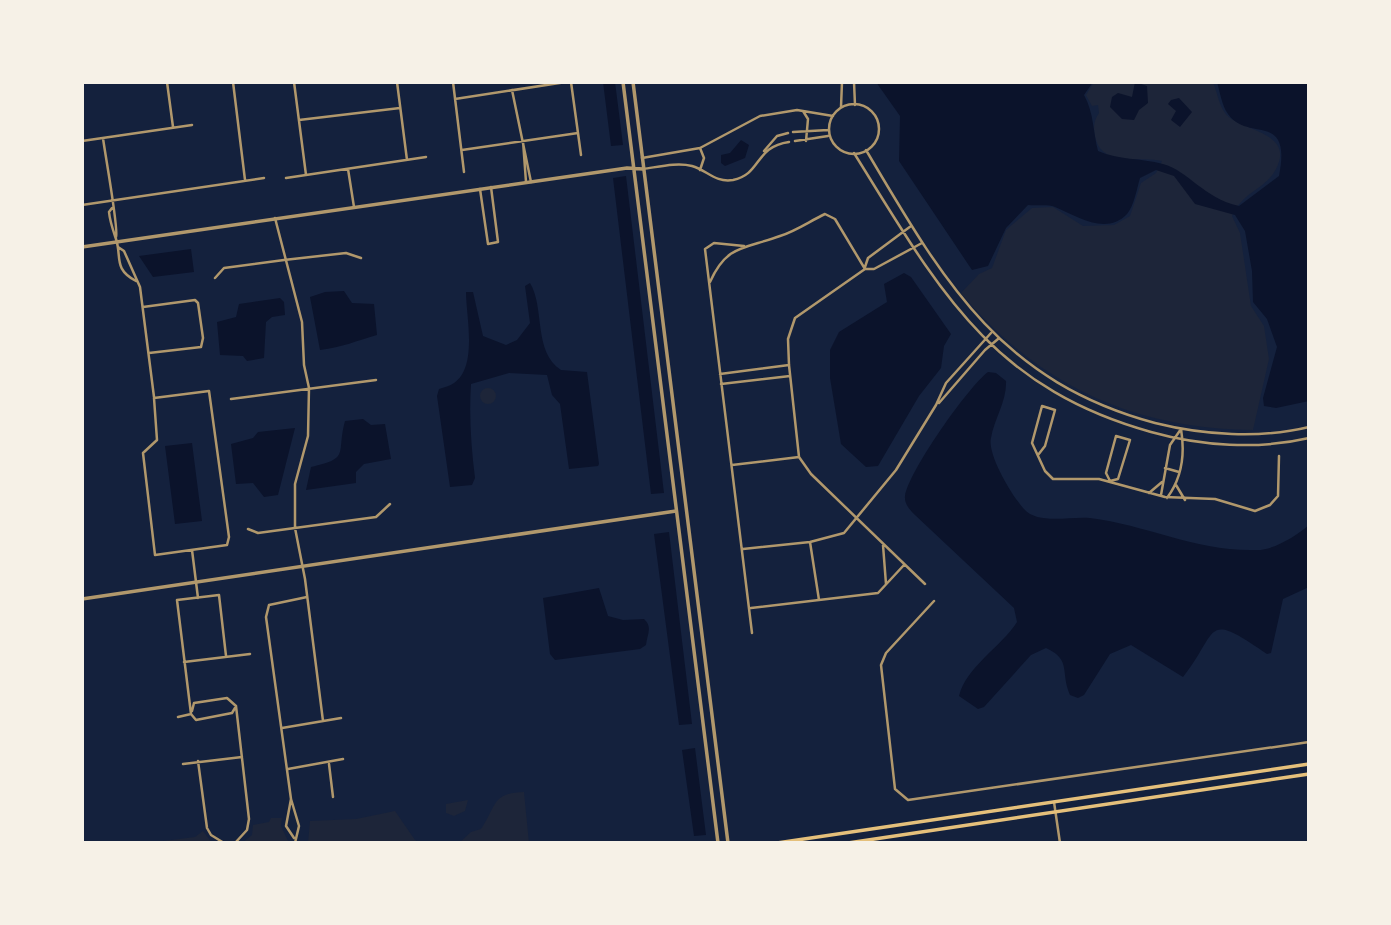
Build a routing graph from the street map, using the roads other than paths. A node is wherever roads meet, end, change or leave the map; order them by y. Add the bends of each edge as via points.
1 (167, 82) edge
2 (233, 82) edge
3 (294, 82) edge
4 (397, 82) edge
5 (453, 82) edge
6 (566, 82) edge
7 (571, 82) edge
8 (623, 82) edge
9 (633, 82) edge
10 (842, 82) edge
11 (854, 82) edge
12 (512, 90) junction
13 (455, 99) junction
14 (855, 105) junction
15 (400, 108) junction
16 (841, 108) junction
17 (803, 111) junction
18 (833, 116) junction
19 (299, 120) junction
20 (192, 125) dead end
21 (173, 127) junction
22 (828, 130) junction
23 (806, 131) junction
24 (793, 132) dead end
25 (578, 133) junction
26 (788, 133) dead end
27 (828, 136) junction
28 (103, 138) junction
29 (82, 141) edge
30 (523, 141) junction
31 (795, 141) dead end
32 (806, 141) junction
33 (789, 142) dead end
34 (700, 148) junction
35 (462, 150) junction
36 (866, 150) junction
37 (854, 153) junction
38 (581, 155) dead end
39 (426, 157) dead end
40 (761, 157) junction
41 (642, 158) junction
42 (407, 160) junction
43 (634, 167) junction
44 (348, 169) junction
45 (643, 169) junction
46 (700, 170) junction
47 (464, 172) dead end
48 (306, 175) junction
49 (264, 178) dead end
50 (286, 178) dead end
51 (245, 181) junction
52 (528, 182) junction
53 (491, 187) junction
54 (480, 189) junction
55 (111, 201) junction
56 (82, 205) edge
57 (354, 207) junction
58 (112, 208) junction
59 (275, 218) junction
60 (911, 226) junction
61 (903, 232) junction
62 (116, 242) junction
63 (922, 243) junction
64 (744, 246) junction
65 (82, 247) edge
66 (914, 249) junction
67 (361, 258) dead end
68 (284, 260) junction
69 (864, 269) junction
70 (215, 278) dead end
71 (136, 281) junction
72 (710, 282) junction
73 (143, 307) junction
74 (991, 333) junction
75 (984, 340) junction
76 (998, 340) junction
77 (990, 346) junction
78 (149, 353) junction
79 (789, 365) junction
80 (720, 374) junction
81 (790, 376) junction
82 (376, 380) dead end
83 (721, 384) junction
84 (309, 388) junction
85 (154, 398) junction
86 (231, 399) dead end
87 (936, 405) junction
88 (1309, 427) edge
89 (1181, 429) junction
90 (1174, 438) junction
91 (1309, 438) edge
92 (1182, 439) junction
93 (1038, 455) junction
94 (1279, 456) dead end
95 (799, 457) junction
96 (731, 465) junction
97 (1165, 468) junction
98 (1179, 472) junction
99 (1110, 481) junction
100 (1162, 482) junction
101 (1176, 485) junction
102 (1149, 493) junction
103 (1161, 496) junction
104 (1167, 498) junction
105 (1185, 500) junction
106 (390, 504) dead end
107 (685, 510) junction
108 (676, 511) junction
109 (858, 518) junction
110 (295, 528) junction
111 (248, 529) dead end
112 (810, 542) junction
113 (882, 543) junction
114 (743, 549) junction
115 (192, 550) junction
116 (904, 565) junction
117 (300, 567) junction
118 (197, 582) junction
119 (886, 584) junction
120 (925, 584) dead end
121 (307, 597) junction
122 (198, 598) junction
123 (82, 599) edge
124 (819, 600) junction
125 (934, 601) dead end
126 (751, 608) junction
127 (752, 633) dead end
128 (250, 654) dead end
129 (226, 656) junction
130 (184, 662) junction
131 (236, 706) junction
132 (191, 714) junction
133 (178, 717) dead end
134 (341, 718) dead end
135 (323, 721) junction
136 (282, 728) junction
137 (1309, 742) edge
138 (242, 757) junction
139 (343, 759) dead end
140 (198, 761) junction
141 (183, 764) dead end
142 (329, 764) junction
143 (1309, 764) edge
144 (287, 769) junction
145 (1309, 774) edge
146 (333, 797) dead end
147 (291, 799) junction
148 (1054, 802) junction
149 (1055, 812) junction
150 (297, 815) junction
151 (287, 816) junction
152 (883, 840) edge
153 (295, 841) edge
154 (225, 843) edge
155 (235, 843) edge
156 (718, 843) edge
157 (728, 843) edge
158 (778, 843) edge
159 (849, 843) edge
160 (1060, 843) edge

1 - 21 street
2 - 51 street
3 - 19 street
4 - 15 street
5 - 13 street
6 - 12 street
7 - 25 street
8 - 43 street
9 - 41 street
10 - 16 street
11 - 14 street
12 - 13 street
12 - 30 street
13 - 35 street
14 - 16 street
14 - 36 street via 870,110 879,121 880,133
15 - 19 street
15 - 42 street
16 - 18 street
17 - 18 street
17 - 23 street via 808,118
17 - 34 street via 760,116
18 - 22 street
19 - 48 street
20 - 21 street
21 - 28 street
22 - 23 street
22 - 27 street
23 - 24 street
23 - 32 street
25 - 30 street
25 - 38 street
26 - 40 street via 766,145
27 - 32 street
27 - 37 street via 836,148
28 - 29 street
28 - 55 street
30 - 35 street
30 - 52 street
31 - 32 street
33 - 40 street via 768,148
34 - 41 street
34 - 46 street via 705,159
35 - 47 street
36 - 37 street
36 - 60 street
37 - 61 street
39 - 42 street
40 - 46 street via 754,168 734,180
41 - 43 street
41 - 45 street
42 - 44 street
43 - 45 street
43 - 52 street
43 - 108 street
44 - 48 street
44 - 57 street
45 - 46 street via 681,165
45 - 107 street
48 - 50 street
49 - 51 street
51 - 55 street
52 - 53 street
53 - 54 street
53 - 54 street via 498,242 488,244
54 - 57 street
55 - 56 street
55 - 58 street
57 - 59 street
58 - 62 street
58 - 62 street via 119,231
59 - 62 street
59 - 68 street
60 - 61 street
60 - 63 street
61 - 66 street
61 - 69 street via 868,258
62 - 65 street
62 - 71 street
62 - 71 street via 119,265
63 - 66 street
63 - 74 street
64 - 69 street via 782,236 825,214 835,219
64 - 72 street via 724,258
64 - 72 street via 708,245
66 - 69 street via 874,269
66 - 75 street via 943,293
67 - 68 street via 346,253
68 - 70 street via 224,268
68 - 84 street via 302,322
69 - 79 street via 795,318 788,340
71 - 73 street
72 - 80 street
73 - 78 street
73 - 78 street via 195,300 203,338 201,347
74 - 75 street
74 - 76 street
75 - 77 street
75 - 87 street via 946,383
76 - 77 street
76 - 89 street via 1034,369 1097,403
77 - 87 street
77 - 90 street via 1033,380 1075,404 1113,421
78 - 85 street
79 - 80 street
79 - 81 street
80 - 83 street
81 - 83 street
81 - 95 street
82 - 84 street
83 - 96 street
84 - 86 street
84 - 110 street via 308,436 295,484
85 - 115 street via 157,440 143,453 155,555
85 - 115 street via 209,391 212,396 229,537 227,545
87 - 109 street via 896,470
88 - 89 street via 1259,433
89 - 90 street
89 - 92 street
90 - 92 street
90 - 97 street
91 - 92 street via 1258,444
92 - 98 street
93 - 93 street via 1055,410 1042,405 1032,440
93 - 99 street via 1053,479
94 - 105 street via 1279,492 1274,502 1255,511 1215,499
95 - 96 street
95 - 109 street
96 - 114 street
97 - 98 street
97 - 100 street
98 - 101 street
99 - 99 street via 1118,479 1130,440 1116,436 1106,473
99 - 102 street
100 - 102 street
100 - 103 street
101 - 104 street
101 - 105 street
102 - 103 street
103 - 104 street
104 - 105 street
106 - 110 street via 376,517
107 - 108 street
107 - 157 street
108 - 117 street
108 - 156 street
109 - 112 street via 835,538
109 - 113 street
110 - 111 street via 258,533
110 - 117 street
112 - 114 street
112 - 124 street
113 - 116 street
113 - 119 street
114 - 126 street
115 - 118 street
116 - 119 street
116 - 120 street
117 - 118 street
117 - 121 street
118 - 122 street
118 - 123 street
119 - 124 street via 878,593
121 - 135 street
121 - 136 street via 276,601 269,605 266,617
122 - 129 street via 219,595
122 - 130 street via 177,600
124 - 126 street
125 - 137 street via 881,659 895,789 908,800
126 - 127 street
128 - 129 street
129 - 130 street
130 - 132 street
131 - 132 street via 232,713 196,720
131 - 132 street via 227,698 194,703
131 - 138 street
132 - 133 street
134 - 135 street
135 - 136 street
136 - 144 street
138 - 140 street
138 - 155 street via 250,819 247,831
139 - 142 street
140 - 141 street
140 - 154 street via 207,828
142 - 144 street
142 - 146 street
143 - 148 main road
144 - 147 street
145 - 149 main road
147 - 150 street
147 - 151 street
148 - 149 street
148 - 158 main road
149 - 152 main road
149 - 160 street
150 - 151 street
150 - 153 street
151 - 153 street via 286,826
152 - 159 main road

